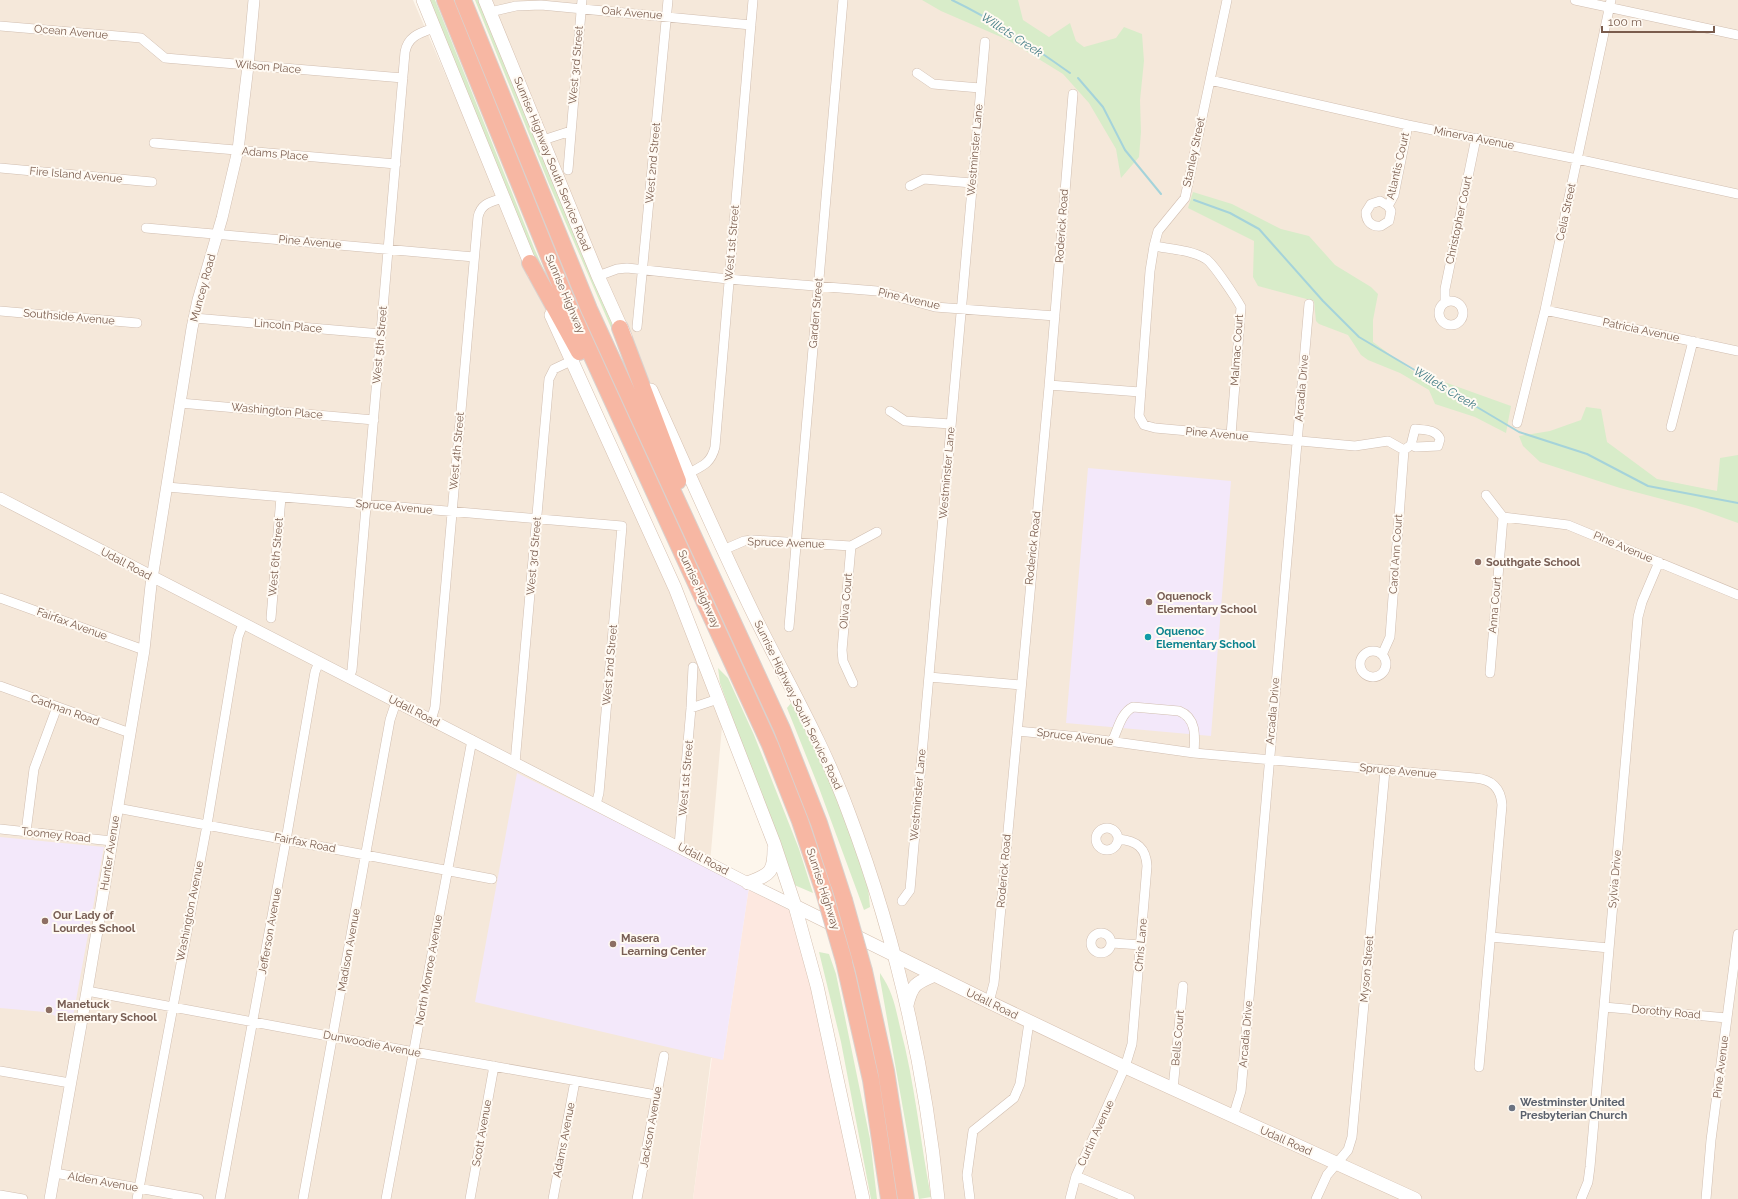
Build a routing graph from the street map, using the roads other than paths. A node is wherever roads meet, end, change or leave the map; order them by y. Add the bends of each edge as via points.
1 (254, 0) edge
2 (423, 0) edge
3 (445, 0) edge
4 (463, 0) edge
5 (668, 0) edge
6 (753, 0) edge
7 (843, 0) edge
8 (1227, 0) edge
9 (1575, 0) edge
10 (1610, 4) edge
11 (581, 5) edge
12 (488, 6) edge
13 (666, 16) junction
14 (751, 25) junction
15 (0, 26) edge
16 (434, 28) junction
17 (1738, 35) edge
18 (141, 38) joint
19 (985, 42) dead end
20 (248, 66) junction
21 (917, 74) dead end
22 (403, 78) junction
23 (1210, 80) junction
24 (980, 88) junction
25 (1073, 94) dead end
26 (1408, 125) junction
27 (571, 131) junction
28 (1476, 138) junction
29 (543, 140) junction
30 (154, 143) dead end
31 (238, 150) junction
32 (1577, 159) junction
33 (396, 164) junction
34 (0, 168) edge
35 (568, 170) dead end
36 (152, 182) dead end
37 (972, 183) junction
38 (910, 186) dead end
39 (1738, 194) edge
40 (503, 198) junction
41 (1388, 206) dead end
42 (146, 228) dead end
43 (218, 234) junction
44 (1154, 246) junction
45 (388, 249) junction
46 (474, 257) junction
47 (530, 263) junction
48 (643, 270) junction
49 (598, 276) junction
50 (728, 279) junction
51 (818, 286) junction
52 (1445, 302) dead end
53 (1309, 304) dead end
54 (961, 309) junction
55 (1545, 310) junction
56 (0, 311) edge
57 (1055, 316) junction
58 (194, 318) junction
59 (137, 323) dead end
60 (637, 327) dead end
61 (620, 328) junction
62 (381, 334) junction
63 (1693, 342) junction
64 (1738, 351) edge
65 (571, 361) junction
66 (1049, 385) junction
67 (1140, 392) junction
68 (180, 402) junction
69 (890, 411) dead end
70 (374, 420) junction
71 (1517, 423) dead end
72 (951, 424) junction
73 (624, 427) junction
74 (1671, 427) dead end
75 (1231, 435) junction
76 (1298, 441) junction
77 (1408, 448) joint
78 (689, 473) junction
79 (167, 487) junction
80 (1486, 494) dead end
81 (281, 497) junction
82 (0, 498) edge
83 (366, 504) junction
84 (452, 512) junction
85 (1503, 517) junction
86 (537, 519) junction
87 (622, 526) joint
88 (877, 532) dead end
89 (797, 543) junction
90 (851, 546) junction
91 (723, 550) junction
92 (1659, 562) junction
93 (707, 566) junction
94 (152, 577) junction
95 (1738, 595) edge
96 (0, 598) edge
97 (271, 618) dead end
98 (243, 624) junction
99 (789, 627) dead end
100 (144, 650) junction
101 (1382, 655) dead end
102 (318, 662) junction
103 (693, 667) dead end
104 (1490, 673) dead end
105 (929, 677) junction
106 (349, 678) junction
107 (853, 682) dead end
108 (1020, 685) junction
109 (0, 686) edge
110 (718, 699) junction
111 (396, 702) junction
112 (57, 707) junction
113 (691, 708) junction
114 (431, 720) junction
115 (1016, 731) junction
116 (130, 733) junction
117 (472, 740) junction
118 (1112, 742) junction
119 (1194, 754) junction
120 (1269, 760) junction
121 (515, 763) junction
122 (1385, 770) junction
123 (596, 804) junction
124 (117, 808) junction
125 (206, 825) junction
126 (0, 829) edge
127 (26, 832) junction
128 (1119, 839) dead end
129 (286, 840) junction
130 (112, 841) junction
131 (774, 843) junction
132 (678, 846) junction
133 (366, 855) junction
134 (447, 870) junction
135 (492, 879) dead end
136 (748, 883) junction
137 (902, 901) dead end
138 (795, 906) junction
139 (1738, 934) edge
140 (1491, 937) junction
141 (1112, 944) dead end
142 (1141, 946) junction
143 (1609, 948) junction
144 (894, 954) junction
145 (1736, 962) edge
146 (935, 975) junction
147 (1183, 986) dead end
148 (87, 991) junction
149 (989, 1002) junction
150 (172, 1006) junction
151 (907, 1006) junction
152 (1604, 1007) junction
153 (1727, 1018) junction
154 (253, 1022) junction
155 (1029, 1022) junction
156 (333, 1037) junction
157 (414, 1052) junction
158 (664, 1056) dead end
159 (494, 1066) junction
160 (1125, 1067) junction
161 (1479, 1067) dead end
162 (0, 1071) edge
163 (575, 1081) junction
164 (70, 1083) junction
165 (1173, 1089) junction
166 (656, 1095) junction
167 (1233, 1117) junction
168 (1337, 1164) junction
169 (55, 1173) junction
170 (1076, 1176) junction
171 (139, 1188) junction
172 (0, 1195) edge
173 (23, 1199) edge
174 (50, 1199) edge
175 (137, 1199) edge
176 (199, 1199) edge
177 (220, 1199) edge
178 (303, 1199) edge
179 (386, 1199) edge
180 (470, 1199) edge
181 (553, 1199) edge
182 (637, 1199) edge
183 (863, 1199) edge
184 (889, 1199) edge
185 (906, 1199) edge
186 (938, 1199) edge
187 (970, 1199) edge
188 (1070, 1199) edge
189 (1130, 1199) edge
190 (1316, 1199) edge
191 (1415, 1199) edge
192 (1581, 1199) edge
193 (1706, 1199) edge

1 - 20 street, Muncey Road
2 - 16 main road, Sunrise Highway
3 - 73 highway, Sunrise Highway via 568,304
4 - 93 highway, Sunrise Highway via 578,284
5 - 13 street, West 2nd Street
6 - 14 street, West 1st Street
7 - 51 street, Garden Street
8 - 23 street, Stanley Street
9 - 10 street
10 - 17 street
10 - 32 street, Celia Street
11 - 12 street, Oak Avenue
11 - 13 street, Oak Avenue
11 - 27 street, West 3rd Street
12 - 29 main road, Sunrise Highway South Service Road
13 - 14 street, Oak Avenue
13 - 48 street, West 2nd Street
14 - 50 street, West 1st Street
15 - 18 street, Ocean Avenue
16 - 22 street, West 5th Street via 418,34 409,41
16 - 40 main road, Sunrise Highway
18 - 20 street, Wilson Place via 165,58
19 - 24 street, Westminster Lane
20 - 22 street, Wilson Place
20 - 31 street, Muncey Road
21 - 24 street via 933,84
22 - 33 street, West 5th Street
23 - 26 street, Minerva Avenue
23 - 44 street, Stanley Street via 1185,198 1158,232
24 - 37 street, Westminster Lane
25 - 57 street, Roderick Road
26 - 28 street, Minerva Avenue
26 - 41 street, Atlantis Court via 1394,194
27 - 29 street
27 - 35 street, West 3rd Street
28 - 32 street, Minerva Avenue
28 - 52 street, Christopher Court via 1445,289
29 - 49 main road, Sunrise Highway South Service Road
30 - 31 street, Adams Place
31 - 33 street, Adams Place
31 - 43 street, Muncey Road
32 - 39 street, Minerva Avenue
32 - 55 street, Celia Street
33 - 45 street, West 5th Street
34 - 36 street, Fire Island Avenue
37 - 38 street via 924,179
37 - 54 street, Westminster Lane
40 - 46 street, West 4th Street via 487,203 480,209
40 - 47 main road, Sunrise Highway
42 - 43 street, Pine Avenue
43 - 45 street, Pine Avenue
43 - 58 street, Muncey Road
44 - 67 street, Stanley Street
44 - 75 street, Malmac Court via 1191,253 1206,259 1241,306
45 - 46 street, Pine Avenue
45 - 62 street, West 5th Street
46 - 84 street, West 4th Street
47 - 65 main road, Sunrise Highway
47 - 73 highway via 591,374
48 - 49 street, Pine Avenue via 622,268
48 - 50 street, Pine Avenue
48 - 60 street, West 2nd Street
49 - 61 main road, Sunrise Highway South Service Road
50 - 51 street, Pine Avenue
50 - 78 street, West 1st Street via 714,452 707,464
51 - 54 street, Pine Avenue via 877,291 920,304
51 - 89 street, Garden Street
53 - 76 street, Arcadia Drive
54 - 57 street, Pine Avenue
54 - 72 street, Westminster Lane
55 - 63 street, Patricia Avenue
55 - 71 street, Celia Street
56 - 59 street, Southside Avenue
57 - 66 street, Roderick Road
58 - 62 street, Lincoln Place
58 - 68 street, Muncey Road
61 - 78 main road
61 - 93 highway via 687,504
62 - 70 street, West 5th Street
63 - 64 street, Patricia Avenue
63 - 74 street
65 - 86 street, West 3rd Street via 557,367 550,375
65 - 110 main road, Sunrise Highway via 665,563
66 - 67 street
66 - 108 street, Roderick Road
67 - 75 street, Pine Avenue via 1139,416 1144,425
68 - 70 street, Washington Place
68 - 79 street, Muncey Road
69 - 72 street via 905,421
70 - 83 street, West 5th Street
72 - 105 street, Westminster Lane
73 - 184 highway, Sunrise Highway, bridge via 768,739 798,814 844,961 871,1080
75 - 76 street, Pine Avenue
76 - 77 street, Pine Avenue via 1355,446 1388,441
76 - 120 street, Arcadia Drive
77 - 101 street, Carol Ann Court via 1390,637
78 - 91 main road
79 - 81 street, Spruce Avenue
79 - 94 street, Muncey Road
80 - 85 street
81 - 83 street, Spruce Avenue
81 - 97 street, West 6th Street
82 - 94 street, Udall Road
83 - 84 street, Spruce Avenue
83 - 106 street, West 5th Street via 352,670
84 - 86 street, Spruce Avenue
84 - 114 street, West 4th Street via 435,707
85 - 92 street, Pine Avenue via 1568,525
85 - 104 street, Anna Court
86 - 87 street, Spruce Avenue
86 - 121 street, West 3rd Street
87 - 123 street, West 2nd Street
88 - 90 street
89 - 90 street, Spruce Avenue
89 - 91 street, Spruce Avenue via 748,540
89 - 99 street, Garden Street
90 - 107 street, Oliva Court via 842,650
91 - 144 main road, Sunrise Highway South Service Road via 841,791 869,868
92 - 95 street, Pine Avenue
92 - 143 street, Sylvia Drive via 1638,617
93 - 185 highway, Sunrise Highway, bridge via 792,754 819,823 844,900 864,971 886,1071
94 - 98 street, Udall Road
94 - 100 street, Hunter Avenue
96 - 100 street, Fairfax Avenue
98 - 102 street, Udall Road
98 - 125 street, Washington Avenue via 238,637
100 - 116 street, Hunter Avenue
102 - 106 street, Udall Road
102 - 129 street, Jefferson Avenue
103 - 113 street, West 1st Street
105 - 108 street
105 - 137 street, Westminster Lane via 910,890
106 - 111 street, Udall Road
108 - 115 street, Roderick Road
109 - 112 street, Cadman Road
110 - 113 street
110 - 131 main road, Sunrise Highway
111 - 114 street, Udall Road
111 - 133 street, Madison Avenue via 391,716
112 - 116 street, Cadman Road
112 - 127 street via 36,760
113 - 132 street, West 1st Street
114 - 117 street, Udall Road
115 - 118 street, Spruce Avenue
115 - 149 street, Roderick Road via 994,984
116 - 124 street, Hunter Avenue
117 - 121 street, Udall Road
117 - 134 street, North Monroe Avenue
118 - 119 street, Spruce Avenue
118 - 119 street via 1123,716 1133,707 1179,711 1193,723
119 - 120 street, Spruce Avenue
120 - 122 street, Spruce Avenue
120 - 167 street, Arcadia Drive via 1241,1091
121 - 123 street, Udall Road
122 - 140 street, Spruce Avenue via 1484,779 1497,789 1502,805
122 - 168 street, Myson Street via 1352,1137 1348,1150
123 - 132 street, Udall Road
124 - 125 street, Fairfax Road
124 - 130 street, Hunter Avenue
125 - 129 street, Fairfax Road
125 - 150 street, Washington Avenue
126 - 127 street, Toomey Road
127 - 130 street, Toomey Road
128 - 142 street, Chris Lane via 1142,848 1146,856
129 - 133 street, Fairfax Road
129 - 154 street, Jefferson Avenue
130 - 148 street, Hunter Avenue
131 - 136 main road via 774,863 771,870
131 - 138 main road, Sunrise Highway
132 - 136 street, Udall Road
133 - 134 street, Fairfax Road
133 - 156 street, Madison Avenue
134 - 135 street, Fairfax Road
134 - 157 street, North Monroe Avenue
136 - 138 street, Udall Road
138 - 144 main road, Udall Road
138 - 183 main road, Sunrise Highway via 820,1000
139 - 145 street, Pine Avenue
140 - 143 street
140 - 161 street, Spruce Avenue
141 - 142 street
142 - 160 street, Chris Lane via 1132,1044
143 - 152 street, Sylvia Drive
144 - 146 main road, Udall Road
144 - 151 main road
145 - 153 street, Pine Avenue
146 - 149 main road, Udall Road
146 - 151 main road via 914,986
147 - 165 street, Bells Court
148 - 150 street, Dunwoodie Avenue
148 - 164 street, Hunter Avenue
149 - 155 main road, Udall Road
150 - 154 street, Dunwoodie Avenue
150 - 171 street, Washington Avenue
151 - 186 main road via 926,1103
152 - 153 street, Dorothy Road
152 - 192 street, Sylvia Drive via 1589,1175
153 - 193 street, Pine Avenue
154 - 156 street, Dunwoodie Avenue
154 - 177 street, Jefferson Avenue
155 - 160 main road, Udall Road
155 - 187 street via 1020,1084 1014,1098 973,1131 967,1175
156 - 157 street, Dunwoodie Avenue
156 - 178 street, Madison Avenue
157 - 159 street, Dunwoodie Avenue
157 - 179 street, North Monroe Avenue
158 - 166 street, Jackson Avenue
159 - 163 street, Dunwoodie Avenue
159 - 180 street, Scott Avenue
160 - 165 main road, Udall Road
160 - 170 street, Curtin Avenue
162 - 164 street
163 - 166 street, Dunwoodie Avenue
163 - 181 street, Adams Avenue
164 - 169 street, Hunter Avenue
165 - 167 main road, Udall Road
166 - 182 street, Jackson Avenue
167 - 168 main road, Udall Road
168 - 190 street, Myson Street via 1327,1175
168 - 191 main road, Udall Road
169 - 171 street, Alden Avenue
169 - 174 street, Hunter Avenue
170 - 188 street, Curtin Avenue
170 - 189 street
171 - 175 street, Washington Avenue
171 - 176 street, Alden Avenue
172 - 173 street

